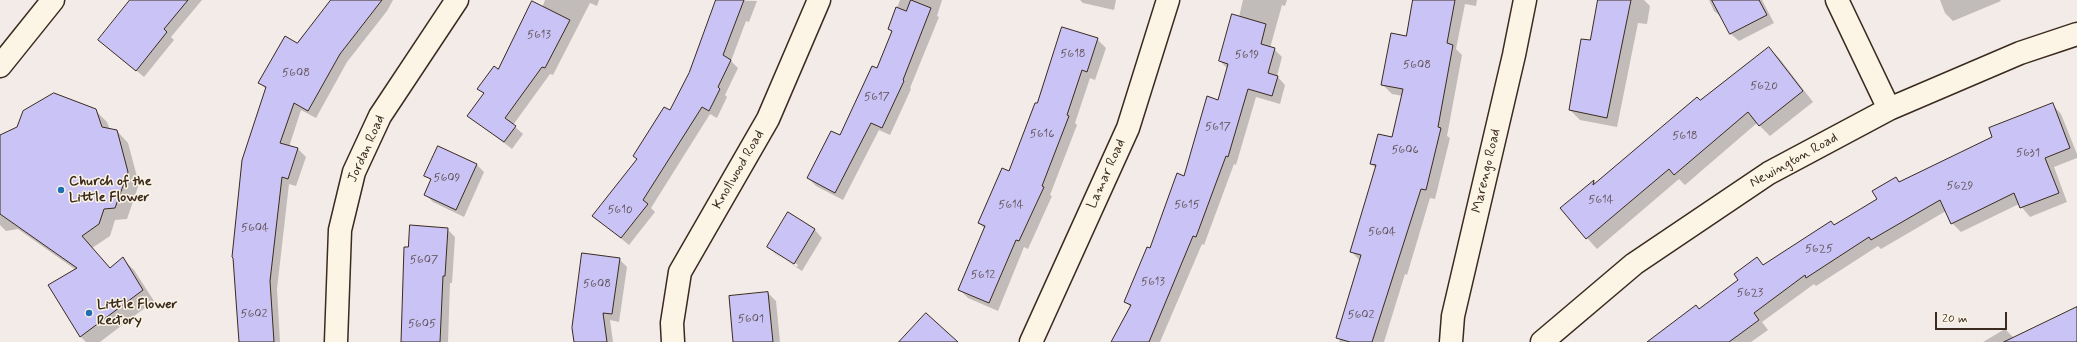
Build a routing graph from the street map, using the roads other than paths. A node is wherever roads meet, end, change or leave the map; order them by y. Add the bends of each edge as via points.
1 (53, 0) edge
2 (458, 0) edge
3 (819, 0) edge
4 (1168, 0) edge
5 (1524, 0) edge
6 (1837, 0) edge
7 (2077, 34) edge
8 (0, 66) edge
9 (1889, 109) junction
10 (336, 342) edge
11 (673, 342) edge
12 (1031, 342) edge
13 (1451, 342) edge
14 (1542, 342) edge

1 - 8 street
2 - 10 street, Jordan Road via 380,116 354,172 340,230
3 - 11 street, Knollwood Road via 768,119 680,272 672,322
4 - 12 street, Lamar Road via 1128,128
5 - 13 street, Marengo Road via 1514,54 1453,316
6 - 9 street
7 - 9 street, Newington Road via 2020,53
9 - 14 street, Newington Road via 1769,173 1697,220 1634,264

